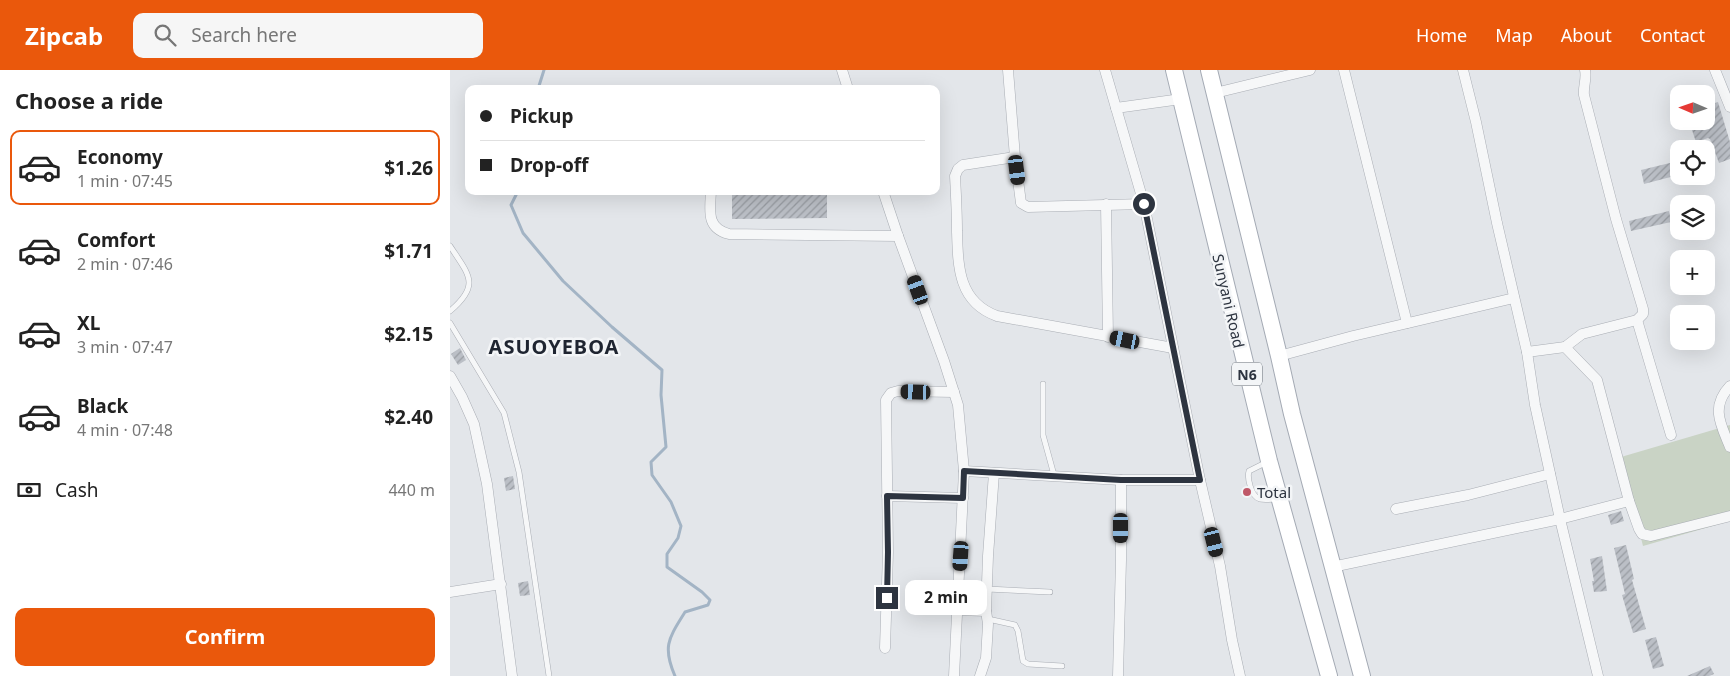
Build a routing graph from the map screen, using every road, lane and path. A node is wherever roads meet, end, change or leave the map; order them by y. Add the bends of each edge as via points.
1 (842, 70) edge
2 (1008, 70) edge
3 (1105, 70) edge
4 (1174, 70) edge
5 (1210, 70) edge
6 (1310, 70) edge
7 (1344, 70) edge
8 (1463, 70) edge
9 (1585, 70) edge
10 (1715, 70) edge
11 (847, 85) edge
12 (1215, 93) junction
13 (1180, 98) junction
14 (1730, 107) edge
15 (1116, 108) junction
16 (1015, 157) junction
17 (711, 195) edge
18 (884, 195) edge
19 (1106, 204) junction
20 (1144, 204) junction
21 (898, 236) junction
22 (450, 246) edge
23 (1514, 298) junction
24 (450, 311) edge
25 (1637, 320) junction
26 (450, 323) edge
27 (1406, 323) junction
28 (1108, 336) junction
29 (1565, 347) junction
30 (1173, 348) junction
31 (1527, 352) junction
32 (1279, 356) junction
33 (450, 376) edge
34 (1043, 384) dead end
35 (1730, 386) edge
36 (954, 392) junction
37 (1671, 435) dead end
38 (1730, 447) edge
39 (1269, 460) junction
40 (964, 471) junction
41 (994, 473) junction
42 (1550, 474) junction
43 (1054, 475) junction
44 (1121, 480) junction
45 (1200, 480) junction
46 (887, 496) junction
47 (963, 498) junction
48 (1279, 498) junction
49 (1629, 501) junction
50 (1396, 509) dead end
51 (1730, 516) edge
52 (1560, 519) junction
53 (1332, 567) junction
54 (501, 584) junction
55 (988, 589) junction
56 (450, 592) edge
57 (1050, 592) dead end
58 (957, 610) junction
59 (987, 615) junction
60 (885, 648) dead end
61 (1062, 666) dead end
62 (512, 676) edge
63 (549, 676) edge
64 (954, 676) edge
65 (980, 676) edge
66 (1118, 676) edge
67 (1240, 676) edge
68 (1329, 676) edge
69 (1362, 676) edge
70 (1598, 676) edge

1 - 11 street
2 - 16 street
3 - 15 street
4 - 13 main road, Sunyani Road / N6
5 - 12 main road, N6
6 - 12 street
7 - 27 street
8 - 23 street
9 - 25 street via 1584,95 1643,308 1643,314
10 - 14 street
12 - 32 main road, N6
13 - 15 street
13 - 39 main road, Sunyani Road / N6
15 - 20 street
16 - 19 street via 1023,206
16 - 28 street via 963,165 955,176 958,267 965,289 979,307 997,316
17 - 21 street via 710,216 714,225 729,234
18 - 21 street
19 - 20 street
19 - 28 street
20 - 30 street
21 - 36 street
22 - 24 lane via 470,281 463,300
23 - 27 street
23 - 31 street
25 - 29 street via 1582,334
25 - 37 street
26 - 63 lane via 504,413 519,472
27 - 32 street
28 - 30 street
29 - 31 street
29 - 49 street via 1592,374 1600,387
30 - 45 street
31 - 42 street
32 - 53 main road, N6
33 - 54 street via 474,424 487,484
34 - 43 lane via 1043,436
35 - 38 street via 1718,410
36 - 40 street
36 - 46 street via 898,391 891,393 886,400
39 - 48 main road, Sunyani Road / N6
39 - 48 lane via 1249,471 1252,492 1260,499
40 - 41 street
40 - 47 street
41 - 43 street
41 - 55 street
42 - 50 street
42 - 52 street
43 - 44 street
44 - 45 street
44 - 66 street
45 - 67 street
46 - 47 street
46 - 60 street
47 - 58 street
48 - 68 main road, Sunyani Road / N6
49 - 51 street via 1639,530 1647,536
49 - 52 street
52 - 53 street
52 - 70 street
53 - 69 main road, N6
54 - 56 street
54 - 62 street
55 - 57 lane
55 - 59 street
58 - 59 street
58 - 64 street
59 - 61 lane via 1015,625 1023,661
59 - 65 street via 986,658

